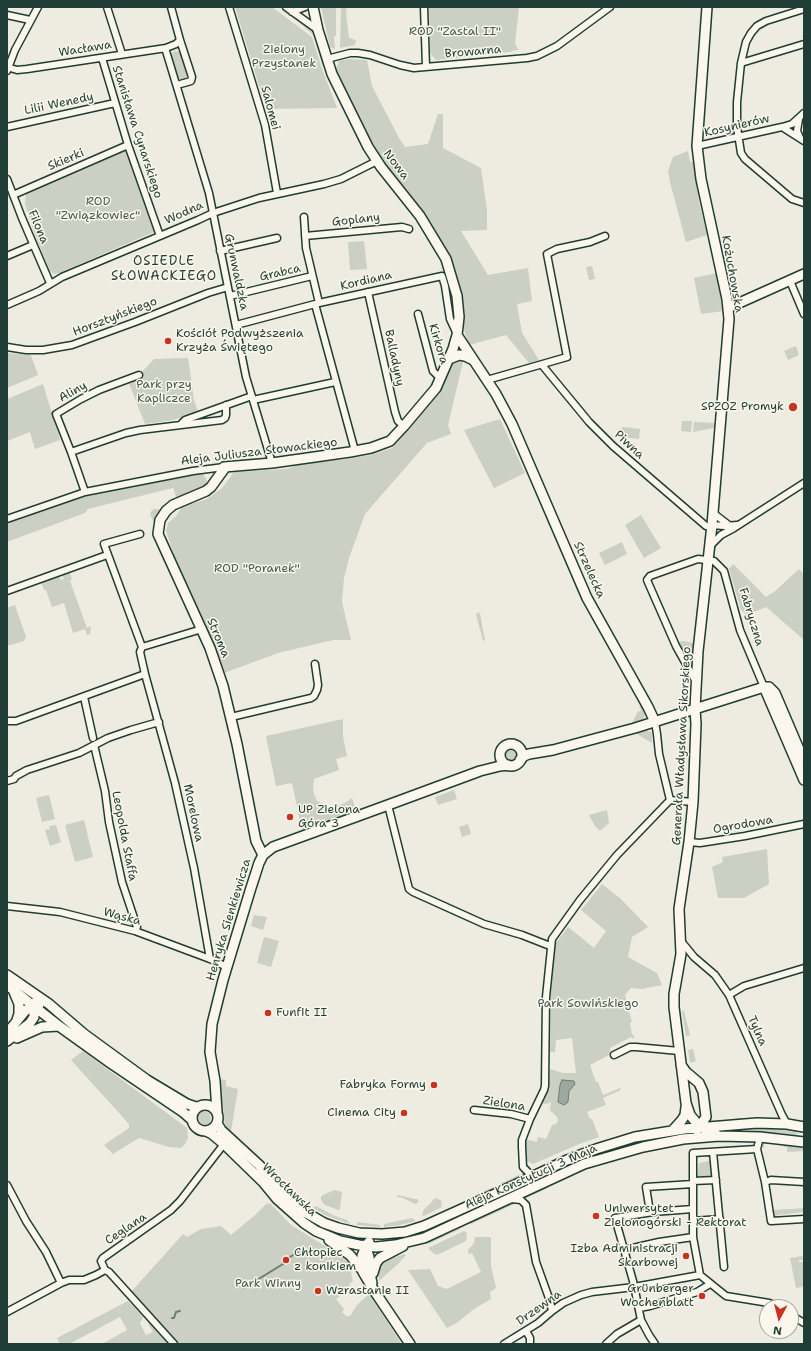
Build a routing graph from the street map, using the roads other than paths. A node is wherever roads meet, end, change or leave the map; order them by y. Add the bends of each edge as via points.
1 (38, 7) edge
2 (107, 7) edge
3 (171, 7) edge
4 (229, 7) edge
5 (286, 7) edge
6 (305, 7) edge
7 (313, 7) edge
8 (424, 7) edge
9 (610, 7) edge
10 (707, 7) edge
11 (804, 9) edge
12 (292, 12) junction
13 (7, 15) edge
14 (30, 20) junction
15 (318, 30) junction
16 (180, 40) junction
17 (804, 44) edge
18 (166, 48) junction
19 (122, 54) junction
20 (102, 58) junction
21 (327, 59) junction
22 (741, 63) junction
23 (426, 67) junction
24 (7, 69) edge
25 (177, 85) junction
26 (115, 103) junction
27 (804, 112) edge
28 (799, 119) junction
29 (7, 126) edge
30 (782, 127) junction
31 (738, 137) junction
32 (802, 140) edge
33 (128, 145) junction
34 (697, 146) junction
35 (377, 161) junction
36 (7, 179) edge
37 (277, 193) junction
38 (13, 195) junction
39 (804, 203) edge
40 (213, 213) junction
41 (304, 218) dead end
42 (410, 229) dead end
43 (160, 236) junction
44 (305, 236) junction
45 (605, 236) dead end
46 (277, 238) dead end
47 (33, 245) junction
48 (220, 251) junction
49 (7, 256) edge
50 (804, 274) edge
51 (312, 276) junction
52 (790, 281) junction
53 (50, 283) junction
54 (228, 287) junction
55 (368, 292) junction
56 (230, 296) junction
57 (727, 296) junction
58 (746, 301) junction
59 (316, 304) junction
60 (7, 305) edge
61 (728, 308) junction
62 (418, 314) dead end
63 (804, 314) edge
64 (236, 325) junction
65 (457, 335) junction
66 (7, 347) edge
67 (449, 359) junction
68 (473, 360) junction
69 (542, 365) junction
70 (139, 375) dead end
71 (440, 378) junction
72 (487, 380) junction
73 (335, 382) junction
74 (252, 398) junction
75 (226, 405) junction
76 (181, 424) junction
77 (404, 426) junction
78 (355, 451) junction
79 (71, 452) junction
80 (272, 463) junction
81 (224, 467) junction
82 (205, 469) junction
83 (804, 483) edge
84 (211, 487) junction
85 (85, 492) junction
86 (713, 513) junction
87 (7, 519) edge
88 (739, 525) junction
89 (730, 526) junction
90 (712, 528) junction
91 (726, 532) junction
92 (140, 534) dead end
93 (710, 546) junction
94 (107, 555) junction
95 (708, 560) junction
96 (7, 591) edge
97 (202, 629) junction
98 (142, 647) junction
99 (315, 664) dead end
100 (145, 674) junction
101 (697, 683) junction
102 (764, 686) junction
103 (84, 697) junction
104 (695, 709) junction
105 (231, 717) junction
106 (7, 721) edge
107 (159, 722) junction
108 (655, 722) junction
109 (93, 738) dead end
110 (94, 745) junction
111 (517, 746) junction
112 (566, 746) junction
113 (500, 754) junction
114 (520, 760) junction
115 (804, 761) edge
116 (508, 765) junction
117 (480, 771) junction
118 (804, 780) edge
119 (7, 781) edge
120 (670, 800) junction
121 (693, 802) junction
122 (388, 805) junction
123 (803, 825) edge
124 (690, 842) junction
125 (263, 855) junction
126 (7, 906) edge
127 (135, 931) junction
128 (681, 941) junction
129 (550, 946) junction
130 (680, 957) junction
131 (694, 957) junction
132 (210, 959) junction
133 (227, 967) junction
134 (804, 968) edge
135 (7, 975) edge
136 (24, 986) junction
137 (10, 987) edge
138 (729, 995) junction
139 (49, 1004) junction
140 (34, 1006) junction
141 (15, 1023) junction
142 (59, 1026) junction
143 (7, 1033) edge
144 (7, 1042) edge
145 (679, 1051) junction
146 (614, 1055) dead end
147 (681, 1066) junction
148 (215, 1082) junction
149 (686, 1103) junction
150 (200, 1106) junction
151 (474, 1110) dead end
152 (217, 1112) junction
153 (706, 1117) junction
154 (530, 1119) junction
155 (192, 1120) junction
156 (217, 1123) junction
157 (787, 1124) junction
158 (718, 1126) junction
159 (802, 1126) edge
160 (700, 1127) junction
161 (673, 1130) junction
162 (206, 1132) junction
163 (719, 1136) junction
164 (760, 1137) junction
165 (688, 1139) junction
166 (802, 1142) edge
167 (224, 1144) junction
168 (596, 1149) junction
169 (757, 1149) junction
170 (713, 1152) junction
171 (599, 1160) junction
172 (535, 1175) junction
173 (716, 1180) junction
174 (693, 1182) junction
175 (765, 1182) junction
176 (804, 1182) edge
177 (7, 1185) edge
178 (508, 1200) junction
179 (693, 1209) junction
180 (650, 1212) junction
181 (804, 1218) edge
182 (720, 1219) junction
183 (693, 1221) junction
184 (316, 1231) junction
185 (353, 1232) junction
186 (370, 1234) joint
187 (382, 1234) junction
188 (693, 1237) junction
189 (408, 1243) junction
190 (366, 1246) junction
191 (624, 1250) junction
192 (724, 1267) dead end
193 (105, 1270) junction
194 (363, 1272) junction
195 (700, 1275) junction
196 (61, 1283) junction
197 (710, 1284) junction
198 (373, 1285) junction
199 (634, 1287) junction
200 (759, 1302) edge
201 (639, 1308) junction
202 (552, 1311) junction
203 (7, 1312) edge
204 (641, 1320) junction
205 (526, 1331) junction
206 (174, 1344) edge
207 (410, 1344) edge
208 (504, 1344) edge
209 (530, 1344) edge
210 (606, 1344) edge
211 (655, 1344) edge

1 - 14 street
2 - 19 street, Stanisława Cynarskiego
3 - 16 street
4 - 37 street, Salomei via 265,125
5 - 12 street
6 - 12 street
7 - 15 main road, Nowa
8 - 23 street
9 - 23 street, Browarna via 557,46 537,56
10 - 34 main road, Kożuchowska
11 - 22 street via 757,26 746,42
12 - 15 street
13 - 14 street
14 - 24 street
15 - 21 main road, Nowa
16 - 18 street
16 - 25 street via 192,77 191,80
17 - 22 street
18 - 19 street, Wacława
18 - 25 street, Grunwaldzka
19 - 20 street, Wacława
20 - 24 street, Wacława via 27,70
20 - 26 street, Stanisława Cynarskiego
21 - 23 street, Browarna via 358,53 407,67
21 - 35 main road, Nowa via 354,121
22 - 31 street via 737,102
25 - 40 street, Grunwaldzka
26 - 29 street, Lilii Wenedy
26 - 33 street, Stanisława Cynarskiego
27 - 28 street, Kosynierów
28 - 30 street, Kosynierów
28 - 32 street, Kosynierów via 798,131
30 - 31 street, Kosynierów
30 - 32 street, Kosynierów
31 - 34 street, Kosynierów
31 - 39 street via 741,153 748,162 792,198
33 - 38 street, Skierki
33 - 43 street, Stanisława Cynarskiego
34 - 57 main road, Kożuchowska
35 - 37 street, Wodna via 324,184
35 - 65 main road, Nowa via 420,216 446,259 457,300
36 - 38 street, Filona
37 - 40 street, Wodna
38 - 47 street, Filona
40 - 43 street, Wodna
40 - 48 street, Grunwaldzka
41 - 44 street
42 - 44 street, Goplany via 402,226
43 - 53 street, Wodna
44 - 51 street
45 - 69 street via 547,254 567,358
46 - 48 street
47 - 49 street
47 - 53 street, Filona
48 - 54 street, Grunwaldzka
50 - 52 main road
51 - 56 street, Grabca
51 - 59 street
52 - 58 main road
52 - 63 street
53 - 60 street, Wodna
54 - 56 street, Grunwaldzka
54 - 66 street, Horsztyńskiego via 208,292 72,345 43,350
55 - 59 street, Kordiana
55 - 65 street, Kordiana via 442,276 450,319
55 - 77 street, Balladyny via 395,412 398,421
56 - 64 street, Grunwaldzka
57 - 58 main road via 733,300
57 - 61 main road, Kożuchowska
58 - 61 main road
59 - 64 street, Kordiana
59 - 73 street
61 - 86 main road, Kożuchowska
62 - 71 street, Kirkora via 434,371
64 - 74 street, Grunwaldzka
65 - 67 main road, Aleja Juliusza Słowackiego
65 - 68 main road, Strzelecka
67 - 68 main road via 459,355
67 - 71 main road, Aleja Juliusza Słowackiego
68 - 72 main road, Strzelecka
69 - 72 street
69 - 90 street, Piwna via 613,446 706,526
70 - 79 street, Aliny via 99,390 56,414
71 - 77 main road, Aleja Juliusza Słowackiego via 436,388
72 - 108 main road, Strzelecka via 522,444 590,603
73 - 74 street
73 - 78 street
74 - 75 street
74 - 80 street, Grunwaldzka
75 - 76 street via 184,420
75 - 76 street via 226,415 222,420
76 - 79 street via 126,433
77 - 78 main road, Aleja Juliusza Słowackiego via 395,438 387,443
78 - 80 main road, Aleja Juliusza Słowackiego
79 - 85 street
80 - 81 main road, Aleja Juliusza Słowackiego
81 - 82 street, Aleja Juliusza Słowackiego
81 - 84 main road, Stroma
82 - 84 street via 212,476
82 - 85 street, Aleja Juliusza Słowackiego
83 - 88 street
84 - 97 main road, Stroma via 173,505 160,520 158,528 158,534
85 - 87 street, Aleja Juliusza Słowackiego
86 - 89 street
86 - 90 main road, Kożuchowska
88 - 89 street
88 - 91 street
89 - 90 street
90 - 91 street
90 - 93 main road, Kożuchowska
91 - 93 street
92 - 94 street via 104,544
93 - 95 main road, Generała Władysława Sikorskiego
94 - 96 street
94 - 98 street, Morelowa
95 - 101 main road, Generała Władysława Sikorskiego
95 - 101 street via 698,559 650,576 647,580 676,646
95 - 102 street, Fabryczna via 714,561 724,571 740,630
97 - 98 street
97 - 105 main road, Stroma via 220,674
98 - 100 street, Morelowa via 140,652
99 - 105 street via 318,685 311,698
100 - 103 street
100 - 107 street, Morelowa
101 - 104 main road, Generała Władysława Sikorskiego
102 - 104 main road
102 - 115 main road, Fabryczna via 775,693
102 - 118 main road, Fabryczna
103 - 106 street via 16,721
103 - 109 street
104 - 108 main road
104 - 121 main road, Generała Władysława Sikorskiego
105 - 125 main road, Stroma via 256,841
107 - 110 street
107 - 132 street, Morelowa via 194,868
108 - 112 main road
108 - 120 street, Strzelecka via 659,754
110 - 119 street via 79,753 27,770
110 - 127 street, Leopolda Staffa via 107,802 109,825
111 - 112 main road
111 - 113 main road via 508,745
111 - 114 main road via 521,751
112 - 114 main road via 529,754
113 - 116 main road via 503,762
113 - 117 main road, Henryka Sienkiewicza via 489,766
114 - 116 main road via 516,764
116 - 117 main road, Henryka Sienkiewicza
117 - 122 main road, Henryka Sienkiewicza
120 - 121 street
120 - 129 street via 617,855 569,914
121 - 124 main road, Generała Władysława Sikorskiego
122 - 125 main road, Henryka Sienkiewicza via 273,847
122 - 129 street via 409,889 484,924
123 - 124 street, Ogrodowa via 728,839
124 - 128 main road, Generała Władysława Sikorskiego via 679,909
125 - 133 main road, Henryka Sienkiewicza
126 - 127 street, Wąska via 60,912
127 - 132 street, Wąska
128 - 130 main road, Generała Władysława Sikorskiego
128 - 131 street, Tylna
129 - 154 street via 546,997 545,1082 544,1090
130 - 131 street
130 - 145 main road, Generała Władysława Sikorskiego via 674,994
131 - 138 street, Tylna via 715,975
132 - 133 street, Wąska
133 - 148 main road, Henryka Sienkiewicza via 210,1040
134 - 138 street via 744,986
135 - 136 main road
136 - 139 main road
136 - 140 main road via 34,1001
137 - 140 main road
137 - 141 main road via 20,1004
138 - 157 street, Tylna
139 - 140 main road
139 - 150 main road via 138,1074 187,1104
140 - 141 main road via 26,1010
140 - 142 main road
140 - 144 main road via 34,1017 30,1023
141 - 143 main road
142 - 144 main road via 37,1028
142 - 155 main road
145 - 146 street via 630,1047
145 - 147 main road, Generała Władysława Sikorskiego
147 - 149 main road, Generała Władysława Sikorskiego
147 - 153 main road via 701,1087
148 - 150 main road via 210,1097
148 - 152 main road, Henryka Sienkiewicza
149 - 160 main road, Generała Władysława Sikorskiego via 690,1115
149 - 161 main road via 684,1115
150 - 152 main road via 211,1106
150 - 155 main road via 193,1112
151 - 154 street, Zielona
152 - 156 main road
153 - 158 main road
153 - 160 main road
154 - 172 street via 522,1140 522,1164 525,1170
155 - 162 main road via 197,1129
156 - 162 main road via 213,1129
156 - 185 main road, Wrocławska via 221,1130 259,1165 287,1198 303,1211 324,1223
157 - 158 main road, Aleja Konstytucji 3 Maja
157 - 159 main road, Aleja Konstytucji 3 Maja
158 - 160 main road, Aleja Konstytucji 3 Maja
159 - 166 main road
160 - 161 main road, Aleja Konstytucji 3 Maja
160 - 163 main road, Generała Władysława Sikorskiego
160 - 165 main road
161 - 168 main road, Aleja Konstytucji 3 Maja via 635,1137
162 - 167 main road, Wrocławska
163 - 164 main road, Aleja Konstytucji 3 Maja
163 - 165 main road, Aleja Konstytucji 3 Maja
164 - 166 main road, Aleja Konstytucji 3 Maja
164 - 169 street
165 - 171 main road, Aleja Konstytucji 3 Maja via 643,1147
167 - 184 main road, Wrocławska via 297,1218
167 - 193 street, Ceglana via 171,1210 103,1258 101,1261
168 - 171 main road
168 - 172 main road, Aleja Konstytucji 3 Maja
169 - 170 street
169 - 175 street
170 - 173 street
170 - 174 street via 693,1153
171 - 178 main road, Aleja Konstytucji 3 Maja via 578,1167
172 - 187 main road, Aleja Konstytucji 3 Maja via 424,1226 405,1232
173 - 174 street
173 - 182 street
174 - 179 street
174 - 180 street via 646,1187
175 - 176 street
175 - 181 street via 771,1221
177 - 196 street
178 - 189 main road, Aleja Konstytucji 3 Maja
178 - 202 street via 520,1200 526,1205 536,1262
179 - 180 street
179 - 183 street
180 - 191 street via 615,1218
182 - 183 street
182 - 192 street
183 - 188 street
184 - 190 main road, Wrocławska via 340,1241
184 - 194 main road via 350,1255
185 - 186 main road, Wrocławska
185 - 190 main road, Wrocławska
186 - 187 main road, Aleja Konstytucji 3 Maja
187 - 190 main road
188 - 191 street
188 - 195 street
189 - 190 main road, Aleja Konstytucji 3 Maja
189 - 198 main road via 380,1258 374,1268
190 - 194 main road via 361,1260
190 - 198 main road
191 - 199 street
193 - 196 street via 84,1280
193 - 206 street
194 - 198 main road
195 - 197 street
195 - 199 street, Drzewna
196 - 203 street
197 - 200 street via 724,1296
197 - 201 street via 697,1292
198 - 207 main road
199 - 201 street
199 - 202 street, Drzewna via 592,1292 571,1299
201 - 204 street
202 - 205 street, Drzewna
204 - 210 street
204 - 211 street
205 - 208 street, Drzewna
205 - 209 street

